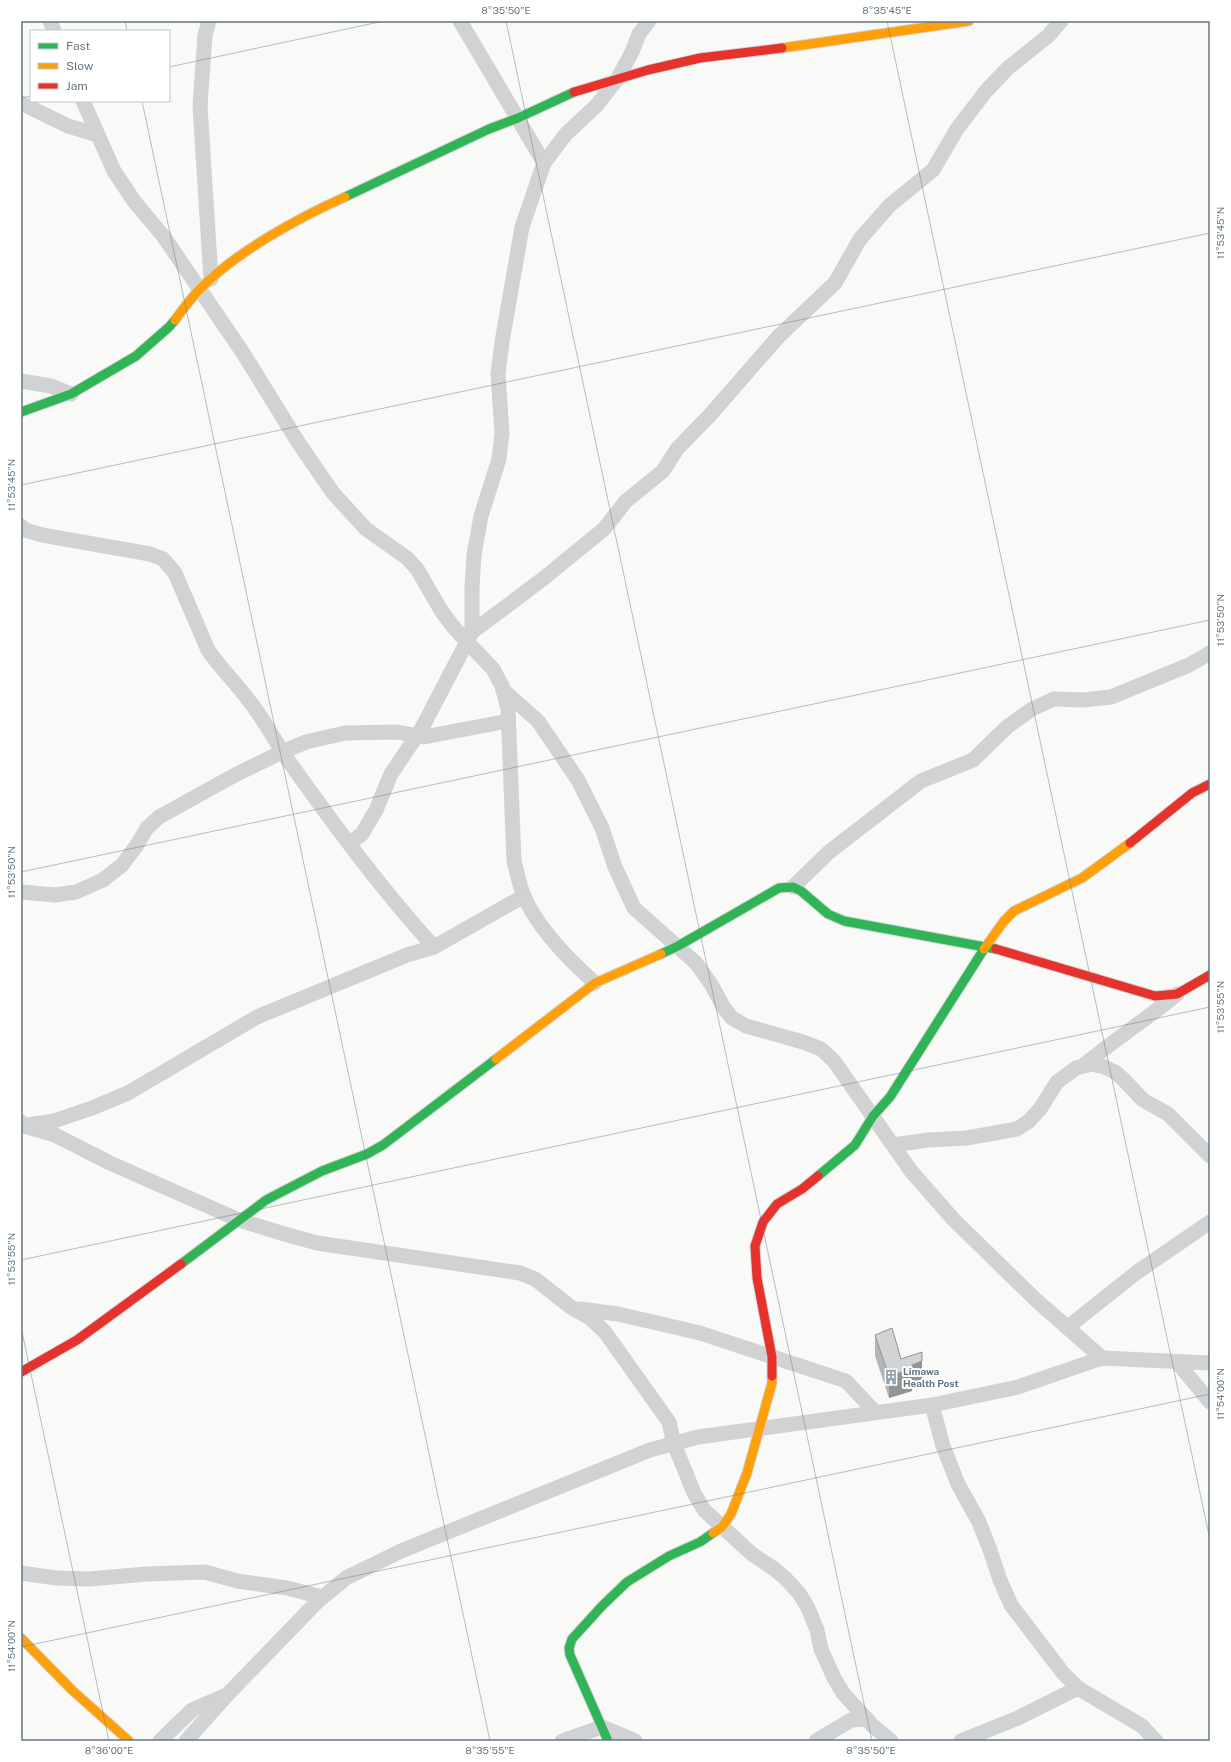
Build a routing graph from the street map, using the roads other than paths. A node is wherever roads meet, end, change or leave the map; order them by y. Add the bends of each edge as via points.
1 (209, 21) edge
2 (460, 21) edge
3 (649, 21) edge
4 (968, 21) edge
5 (1061, 21) edge
6 (618, 78) junction
7 (83, 102) edge
8 (21, 103) edge
9 (518, 118) junction
10 (98, 135) junction
11 (544, 163) junction
12 (205, 284) junction
13 (21, 380) edge
14 (71, 394) junction
15 (21, 412) edge
16 (21, 526) edge
17 (469, 637) junction
18 (1210, 653) edge
19 (503, 690) junction
20 (508, 721) junction
21 (417, 736) junction
22 (282, 752) junction
23 (1210, 784) edge
24 (350, 843) junction
25 (793, 887) junction
26 (21, 892) edge
27 (524, 896) junction
28 (678, 946) junction
29 (986, 946) junction
30 (434, 947) junction
31 (1210, 975) edge
32 (595, 983) junction
33 (1178, 994) junction
34 (1084, 1065) junction
35 (873, 1116) junction
36 (22, 1125) edge
37 (893, 1145) junction
38 (1210, 1156) edge
39 (238, 1220) junction
40 (1210, 1222) edge
41 (572, 1308) junction
42 (1068, 1328) junction
43 (772, 1357) junction
44 (1102, 1358) junction
45 (1177, 1362) junction
46 (1210, 1363) edge
47 (21, 1372) edge
48 (1210, 1402) edge
49 (932, 1405) junction
50 (875, 1412) junction
51 (669, 1422) junction
52 (759, 1429) junction
53 (698, 1437) junction
54 (674, 1444) junction
55 (722, 1527) junction
56 (21, 1573) edge
57 (322, 1597) junction
58 (21, 1638) edge
59 (1078, 1688) junction
60 (227, 1695) junction
61 (867, 1719) junction
62 (602, 1727) junction
63 (129, 1741) edge
64 (160, 1741) edge
65 (186, 1741) edge
66 (562, 1741) edge
67 (608, 1741) edge
68 (635, 1741) edge
69 (816, 1741) edge
70 (890, 1741) edge
71 (961, 1741) edge
72 (1156, 1741) edge

1 - 12 street via 205,35 200,106
2 - 9 street
3 - 6 street via 639,34
4 - 6 street via 809,45 700,58
5 - 17 street via 1048,36 1008,68 986,91 957,129 933,170 890,205 860,239 835,283 779,336 677,449 662,471 626,501 598,534
6 - 9 street via 573,92
6 - 11 street via 597,105 566,134
7 - 10 street
8 - 10 street via 68,126
9 - 11 street
9 - 12 street via 318,209 240,256
10 - 12 street via 114,171 134,201
11 - 17 street via 522,227 502,342 498,374 502,433 499,459 481,516 474,555
12 - 14 street via 169,327 136,356
12 - 17 street via 243,353 332,492 366,529 407,558 417,569 442,612
13 - 14 street via 51,386
14 - 15 street
16 - 22 street via 25,530 42,535 150,554 164,559 178,579 208,650 250,702
17 - 19 street via 493,669
17 - 21 street
18 - 25 street via 1111,697 1084,700 1054,699 1032,708 1007,727 973,760 921,781 829,852
19 - 20 street
19 - 28 street via 538,721 578,780 602,828 615,867 634,908
20 - 21 street via 424,737
20 - 27 street via 514,861
21 - 22 street via 397,732 345,733 306,742
21 - 24 street via 391,774 376,810 362,834
22 - 24 street
22 - 26 street via 159,817 147,828 122,865 103,880 76,892 55,895
23 - 29 street via 1192,794 1082,878 1014,911
24 - 30 street via 402,911
25 - 28 street via 779,888
25 - 29 street via 828,914 844,921
27 - 30 street
27 - 32 street via 552,940
28 - 32 street
28 - 35 street via 696,963 732,1018 746,1026 821,1049 834,1061
29 - 33 street via 1155,996
29 - 35 street via 890,1097
30 - 36 street via 400,958 257,1017 128,1093 54,1121
31 - 33 street
32 - 39 street via 383,1145 316,1174 266,1200
33 - 34 street
34 - 37 street via 1057,1082 1040,1109 1017,1129 967,1138
34 - 38 street via 1102,1066 1115,1072 1143,1100 1168,1114
35 - 37 street
35 - 43 street via 855,1145 802,1189 777,1204 763,1222 755,1246 757,1278
36 - 39 street via 55,1135 110,1163
37 - 42 street via 911,1171 952,1219
39 - 41 street via 317,1243 520,1273 535,1279
39 - 47 street via 77,1340
40 - 42 street via 1136,1272
41 - 43 street via 618,1314 700,1333
41 - 51 street via 590,1318 605,1332
42 - 44 street
43 - 50 street via 846,1381
43 - 52 street via 772,1383
44 - 45 street
44 - 49 street via 1018,1387
45 - 46 street
45 - 48 street
49 - 50 street
49 - 59 street via 943,1446 958,1484 979,1522 1011,1605 1063,1673
50 - 52 street
51 - 53 street
51 - 54 street
52 - 53 street
52 - 55 street via 747,1473 731,1514
53 - 54 street
54 - 55 street via 704,1510
54 - 57 street via 650,1450 401,1551 346,1578
55 - 61 street via 752,1554 785,1578 799,1593 808,1608 834,1678 843,1693
55 - 62 street via 627,1582 572,1639 570,1655
56 - 57 street via 89,1579 205,1572
57 - 60 street
58 - 63 street via 72,1690
59 - 71 street via 1018,1718
59 - 72 street via 1142,1726
60 - 64 street via 192,1710
60 - 65 street
61 - 69 street via 851,1720
61 - 70 street
62 - 66 street
62 - 67 street
62 - 68 street

